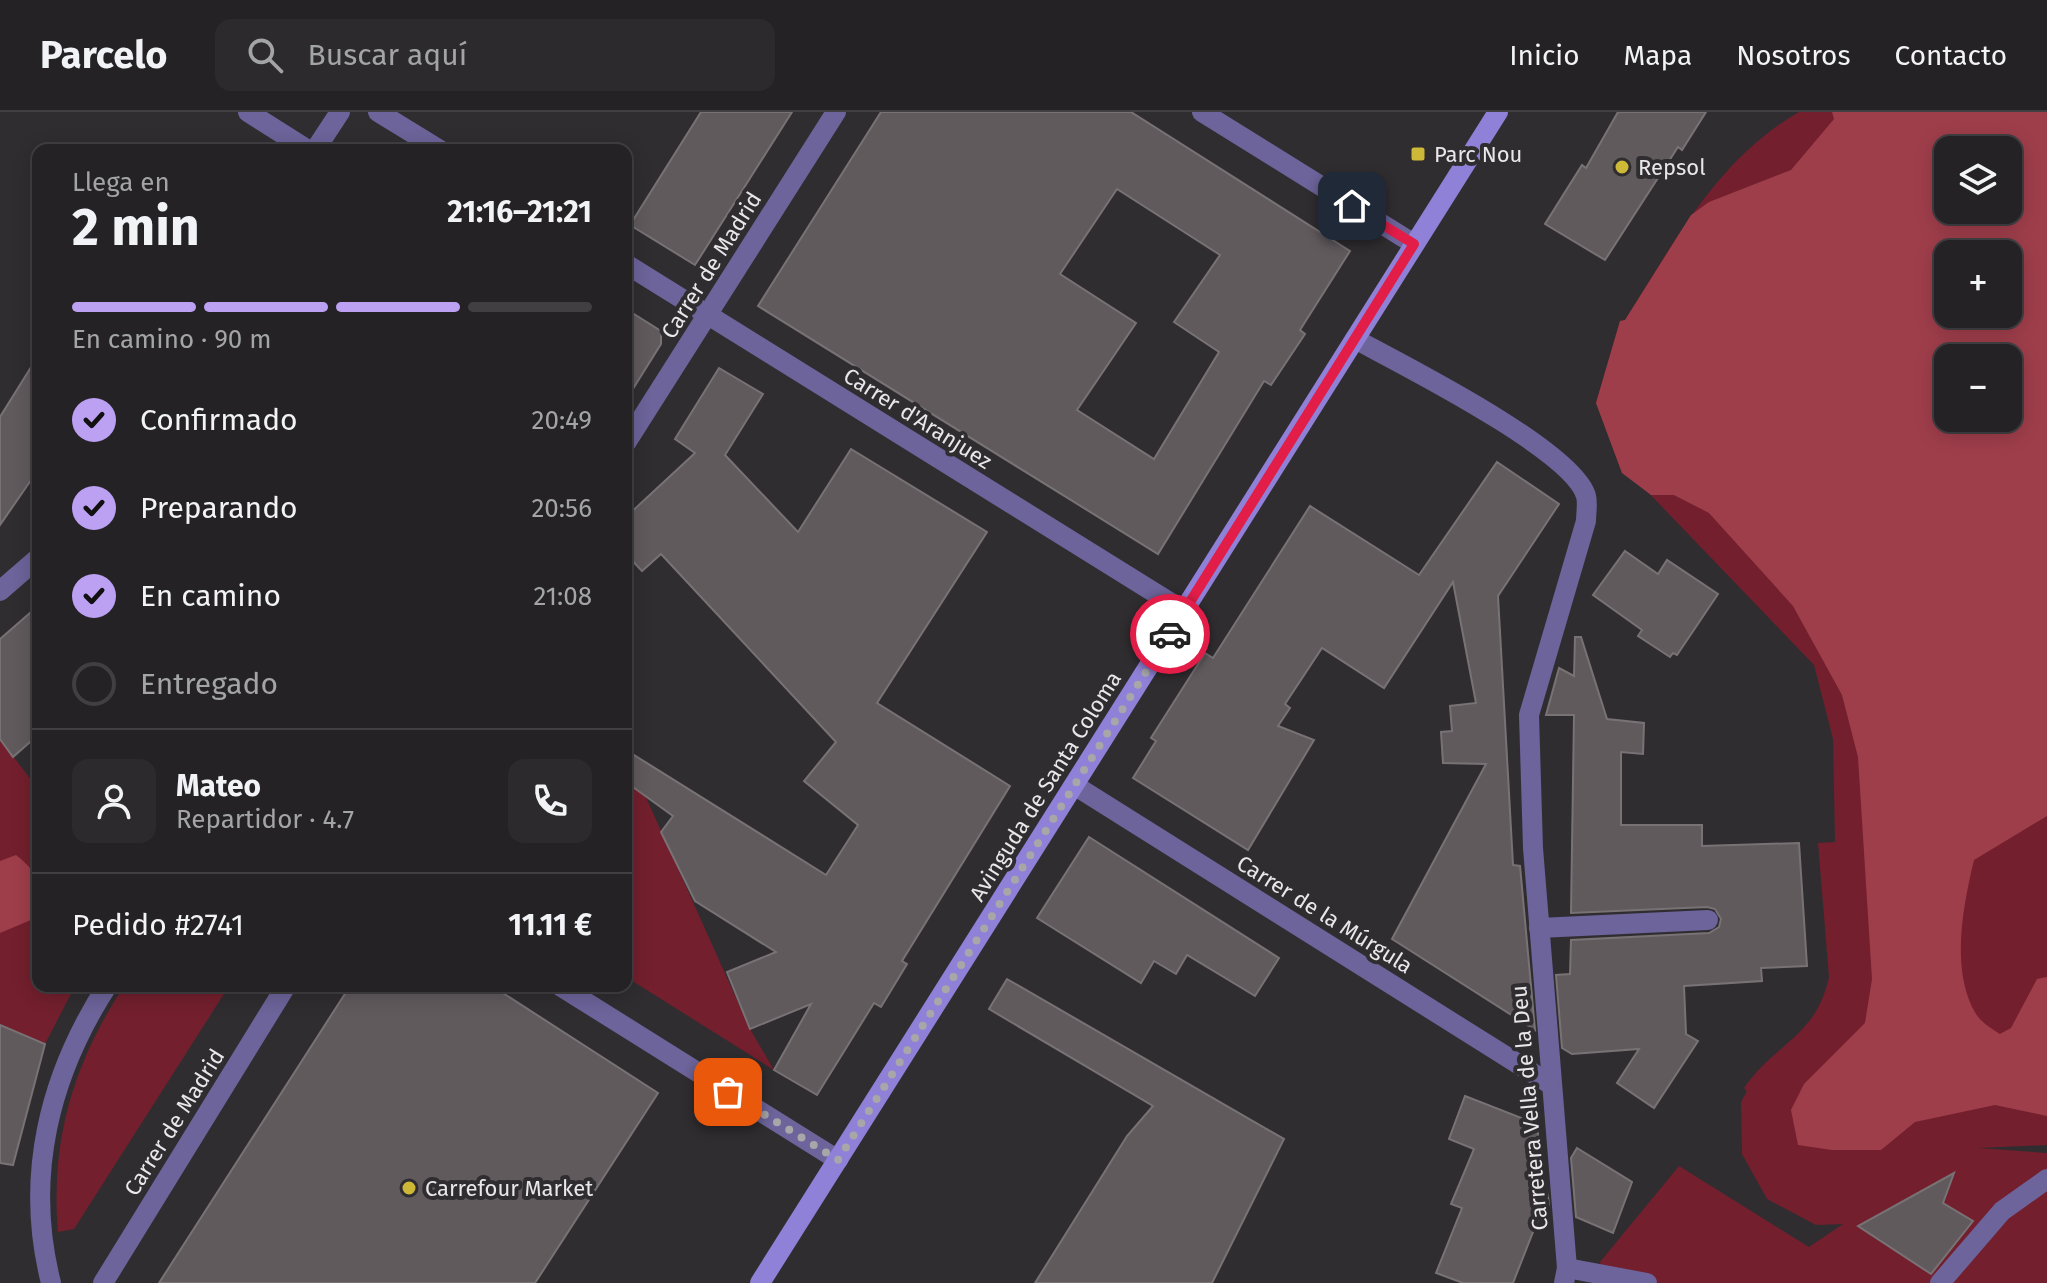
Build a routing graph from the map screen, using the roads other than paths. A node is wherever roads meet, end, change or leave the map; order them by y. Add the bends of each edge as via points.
1 (248, 112) edge
2 (340, 112) edge
3 (378, 112) edge
4 (836, 112) edge
5 (1202, 112) edge
6 (1498, 112) edge
7 (299, 144) edge
8 (319, 144) edge
9 (430, 144) edge
10 (1414, 244) junction
11 (632, 268) edge
12 (708, 315) junction
13 (1355, 339) junction
14 (632, 434) edge
15 (32, 563) edge
16 (0, 591) edge
17 (1184, 611) junction
18 (1074, 785) junction
19 (1708, 920) dead end
20 (1539, 928) junction
21 (103, 992) edge
22 (282, 992) edge
23 (570, 992) edge
24 (1550, 1084) junction
25 (838, 1160) junction
26 (2047, 1179) edge
27 (1566, 1276) edge
28 (51, 1283) edge
29 (103, 1283) edge
30 (760, 1283) edge
31 (1647, 1283) edge
32 (1940, 1283) edge

1 - 7 street
2 - 8 street
3 - 9 street
4 - 12 street, Carrer de Madrid
5 - 10 street
6 - 10 main road, Avinguda de Santa Coloma
10 - 13 main road, Avinguda de Santa Coloma
11 - 12 street, Carrer d'Aranjuez
12 - 14 street, Carrer de Madrid
12 - 17 street, Carrer d'Aranjuez
13 - 17 main road, Avinguda de Santa Coloma
13 - 20 street, Carretera Vella de la Deu via 1524,435 1568,471 1586,495 1586,521 1529,715
15 - 16 street
17 - 18 main road, Avinguda de Santa Coloma
18 - 24 street, Carrer de la Múrgula
18 - 25 main road, Avinguda de Santa Coloma
19 - 20 street
20 - 24 street, Carretera Vella de la Deu
21 - 28 street via 72,1045 49,1109 40,1225
22 - 29 street, Carrer de Madrid
23 - 25 street
24 - 27 street, Carretera Vella de la Deu
25 - 30 main road, Avinguda de Santa Coloma
26 - 32 street via 2002,1211
27 - 31 street

